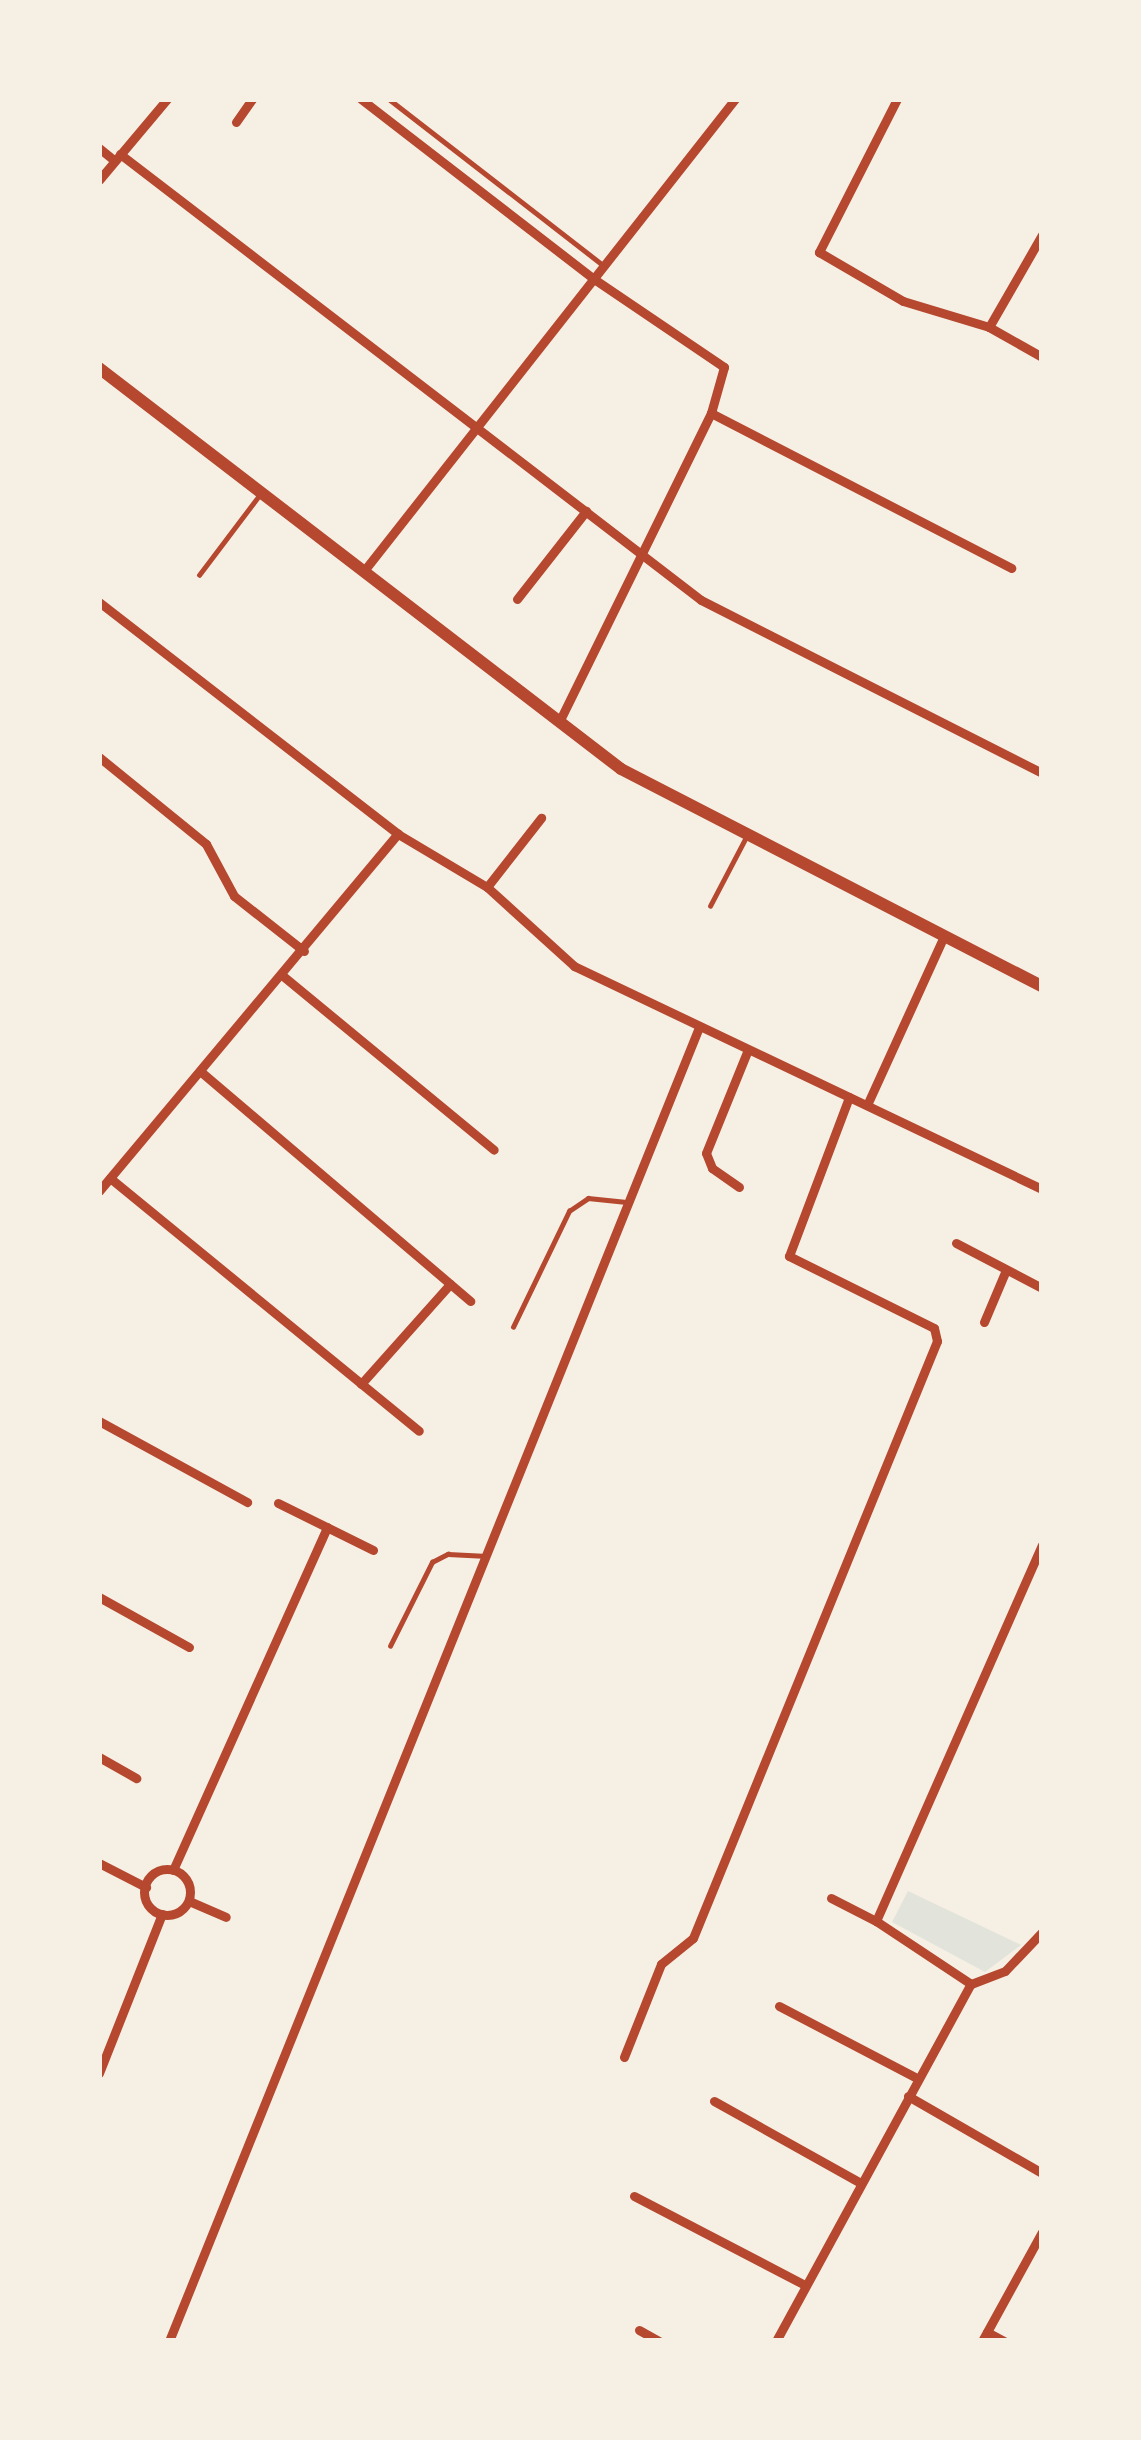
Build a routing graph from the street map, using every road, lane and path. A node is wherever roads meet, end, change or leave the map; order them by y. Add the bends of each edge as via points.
1 (167, 99) edge
2 (252, 99) edge
3 (361, 99) edge
4 (389, 99) edge
5 (735, 99) edge
6 (897, 99) edge
7 (236, 122) dead end
8 (99, 148) edge
9 (117, 157) junction
10 (99, 180) edge
11 (1042, 235) edge
12 (604, 266) junction
13 (594, 279) junction
14 (989, 327) junction
15 (1042, 357) edge
16 (99, 368) edge
17 (711, 413) junction
18 (476, 429) junction
19 (261, 492) junction
20 (586, 511) junction
21 (641, 560) junction
22 (1011, 568) dead end
23 (363, 572) junction
24 (199, 575) dead end
25 (517, 599) dead end
26 (99, 602) edge
27 (559, 722) junction
28 (99, 757) edge
29 (1042, 773) edge
30 (541, 818) dead end
31 (398, 834) junction
32 (746, 837) junction
33 (487, 887) junction
34 (710, 905) dead end
35 (944, 936) junction
36 (304, 951) junction
37 (283, 976) junction
38 (1042, 986) edge
39 (699, 1027) junction
40 (747, 1052) junction
41 (200, 1071) junction
42 (849, 1097) junction
43 (867, 1105) junction
44 (494, 1150) dead end
45 (110, 1178) junction
46 (739, 1187) dead end
47 (1042, 1189) edge
48 (99, 1191) edge
49 (624, 1202) junction
50 (956, 1244) dead end
51 (1006, 1270) junction
52 (450, 1284) junction
53 (1042, 1288) edge
54 (470, 1301) dead end
55 (984, 1322) dead end
56 (513, 1328) dead end
57 (362, 1384) junction
58 (99, 1421) edge
59 (419, 1431) dead end
60 (248, 1502) dead end
61 (278, 1503) dead end
62 (327, 1527) junction
63 (1042, 1544) edge
64 (374, 1550) dead end
65 (482, 1556) junction
66 (99, 1598) edge
67 (390, 1646) dead end
68 (189, 1647) dead end
69 (99, 1757) edge
70 (136, 1778) dead end
71 (99, 1863) edge
72 (173, 1870) junction
73 (146, 1887) junction
74 (831, 1898) dead end
75 (188, 1900) junction
76 (162, 1914) junction
77 (226, 1917) dead end
78 (876, 1921) junction
79 (1042, 1932) edge
80 (971, 1984) junction
81 (779, 2006) dead end
82 (623, 2057) dead end
83 (99, 2073) edge
84 (917, 2078) junction
85 (908, 2096) junction
86 (714, 2101) dead end
87 (1042, 2174) edge
88 (859, 2182) junction
89 (634, 2196) dead end
90 (1042, 2232) edge
91 (805, 2285) junction
92 (639, 2330) dead end
93 (984, 2336) edge
94 (169, 2341) edge
95 (659, 2341) edge
96 (776, 2341) edge
97 (1004, 2341) edge

1 - 9 street
2 - 7 street
3 - 13 street
4 - 12 lane
5 - 12 street
6 - 14 street via 819,252 903,301
8 - 9 street
9 - 10 street
9 - 18 street
11 - 14 street
12 - 13 street
13 - 17 street via 716,357 725,376
13 - 18 street
14 - 15 street
16 - 19 street
17 - 21 street
17 - 22 street
18 - 20 street
18 - 23 street
19 - 23 street
19 - 24 lane
20 - 21 street
20 - 25 street
21 - 27 street
21 - 29 street via 701,600
23 - 27 street
26 - 31 street
27 - 32 street via 621,769
28 - 36 street via 206,844 234,896
30 - 33 street
31 - 33 street
31 - 36 street
32 - 34 lane
32 - 35 street
33 - 39 street via 574,967
35 - 38 street
35 - 43 street
36 - 37 street
37 - 41 street
37 - 44 street
39 - 40 street
39 - 49 street
40 - 42 street
40 - 46 street via 706,1153 712,1168
41 - 45 street
41 - 52 street
42 - 43 street
42 - 82 street via 789,1256 934,1328 937,1341 693,1938 661,1964
43 - 47 street
45 - 48 street
45 - 57 street
49 - 56 lane via 588,1198 568,1211
49 - 65 street
50 - 51 street
51 - 53 street
51 - 55 street
52 - 54 street
52 - 57 street
57 - 59 street
58 - 60 street
61 - 62 street
62 - 64 street
62 - 72 street
63 - 78 street
65 - 67 lane via 448,1553 432,1562
65 - 94 street
66 - 68 street
69 - 70 street
71 - 73 street
72 - 73 street via 156,1873
72 - 75 street via 188,1882
73 - 76 street via 148,1904
74 - 78 street
75 - 76 street via 178,1913
75 - 77 street
76 - 83 street
78 - 80 street
79 - 80 street via 1005,1971
80 - 84 street
81 - 84 street
84 - 85 street
85 - 87 street
85 - 88 street
86 - 88 street
88 - 91 street
89 - 91 street
90 - 93 street
91 - 96 street
92 - 95 street
93 - 97 street

